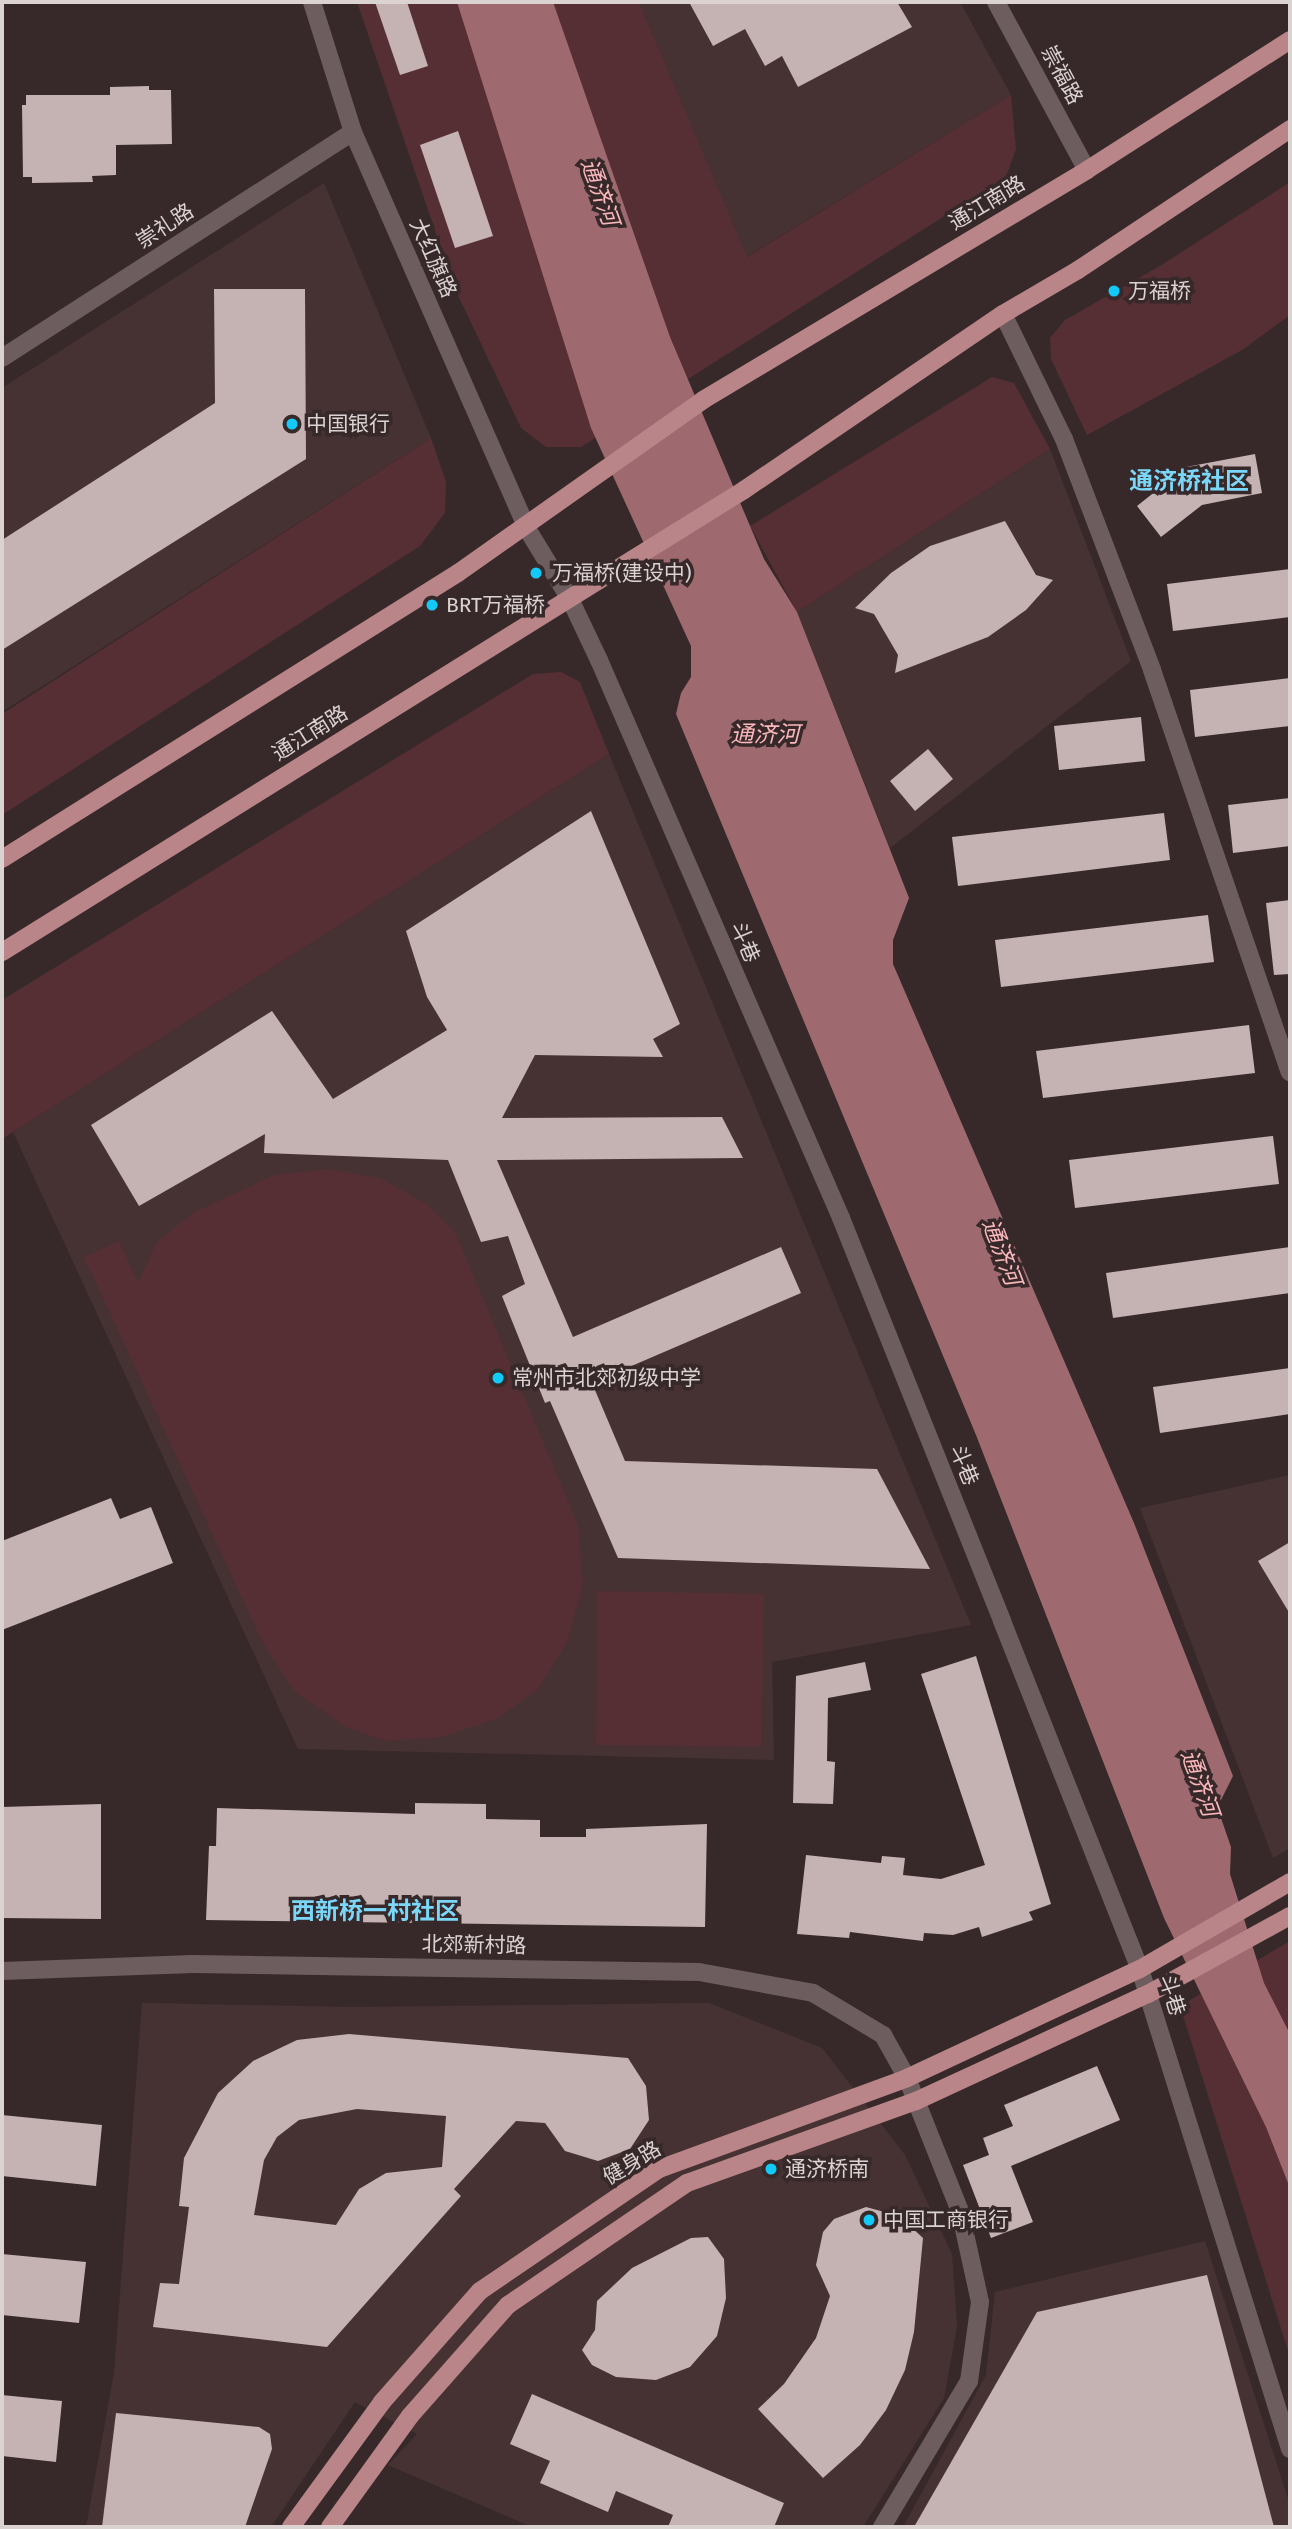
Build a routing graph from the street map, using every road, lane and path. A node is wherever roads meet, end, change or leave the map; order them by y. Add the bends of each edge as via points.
1 (312, 2) edge
2 (996, 2) edge
3 (1290, 40) edge
4 (1290, 129) edge
5 (353, 132) junction
6 (1087, 170) junction
7 (1003, 314) junction
8 (2, 358) edge
9 (526, 527) junction
10 (570, 599) junction
11 (2, 859) edge
12 (2, 952) edge
13 (1290, 1072) edge
14 (1290, 1882) edge
15 (1290, 1916) edge
16 (1140, 1969) junction
17 (2, 1971) edge
18 (1148, 1994) junction
19 (907, 2078) junction
20 (916, 2101) junction
21 (1290, 2449) edge
22 (291, 2527) edge
23 (330, 2527) edge
24 (882, 2527) edge

1 - 5 street, 大红旗路
2 - 6 street, 崇福路
3 - 6 main road, 通江南路
4 - 7 main road via 1078,270
5 - 8 street, 崇礼路
5 - 9 street, 大红旗路
6 - 9 main road, 通江南路 via 703,400
7 - 10 main road, 通江南路 via 744,490
7 - 13 street via 1064,439 1152,670
9 - 10 street, 斗巷
9 - 11 main road
10 - 12 main road, 通江南路
10 - 16 street, 斗巷 via 841,1218
14 - 16 main road, 健身路
15 - 18 main road
16 - 18 street, 斗巷
16 - 19 main road, 健身路
17 - 19 street, 北郊新村路 via 193,1964 699,1972 813,1993 883,2035
18 - 20 main road
18 - 21 street, 斗巷
19 - 20 street, 北郊新村路
19 - 22 main road, 健身路 via 659,2169 480,2291 382,2402
20 - 23 main road via 687,2183 508,2305 410,2416
20 - 24 street, 北郊新村路 via 960,2211 980,2302 970,2381

